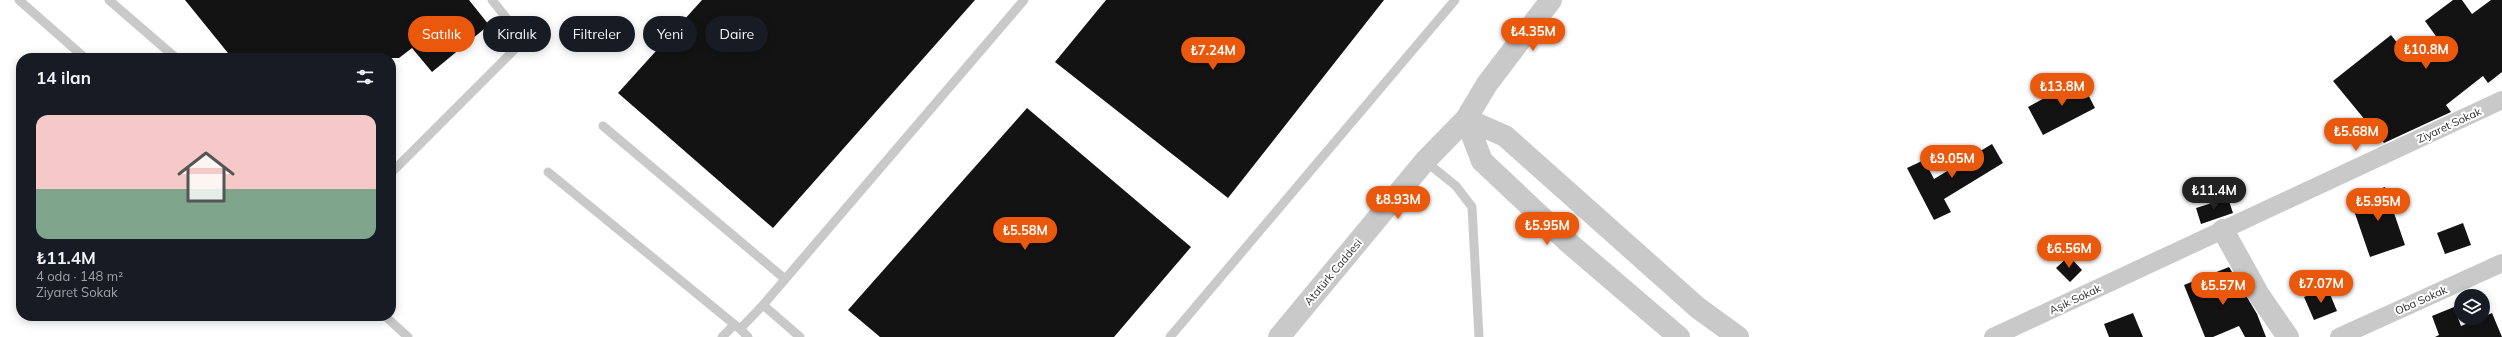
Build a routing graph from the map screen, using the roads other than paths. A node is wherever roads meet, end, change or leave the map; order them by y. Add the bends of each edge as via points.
1 (19, 0) edge
2 (110, 0) edge
3 (492, 0) edge
4 (1024, 0) edge
5 (1455, 0) edge
6 (1551, 0) edge
7 (80, 53) edge
8 (170, 53) edge
9 (2502, 100) edge
10 (1466, 119) junction
11 (603, 126) dead end
12 (1426, 161) junction
13 (396, 168) edge
14 (548, 172) dead end
15 (2223, 230) junction
16 (2502, 263) edge
17 (785, 279) junction
18 (763, 305) junction
19 (390, 321) edge
20 (737, 327) junction
21 (408, 337) edge
22 (722, 337) edge
23 (748, 337) edge
24 (800, 337) edge
25 (1170, 337) edge
26 (1279, 337) edge
27 (1479, 337) edge
28 (1679, 337) edge
29 (1738, 337) edge
30 (1993, 337) edge
31 (2288, 337) edge
32 (2339, 337) edge

1 - 7 lane
2 - 8 lane
3 - 13 lane via 524,40
4 - 17 lane
5 - 25 lane
6 - 10 street, Atatürk Caddesi via 1487,84
9 - 15 street, Ziyaret Sokak
10 - 12 street, Atatürk Caddesi
10 - 28 street via 1482,161 1568,243
10 - 29 street via 1505,136 1698,308
11 - 17 lane
12 - 26 street, Atatürk Caddesi
12 - 27 lane via 1456,186 1472,207
14 - 20 lane
15 - 30 street, Aşık Sokak
15 - 31 street via 2258,295
16 - 32 street, Oba Sokak
17 - 18 lane
18 - 20 lane
18 - 24 lane
19 - 21 lane
20 - 22 lane
20 - 23 lane

